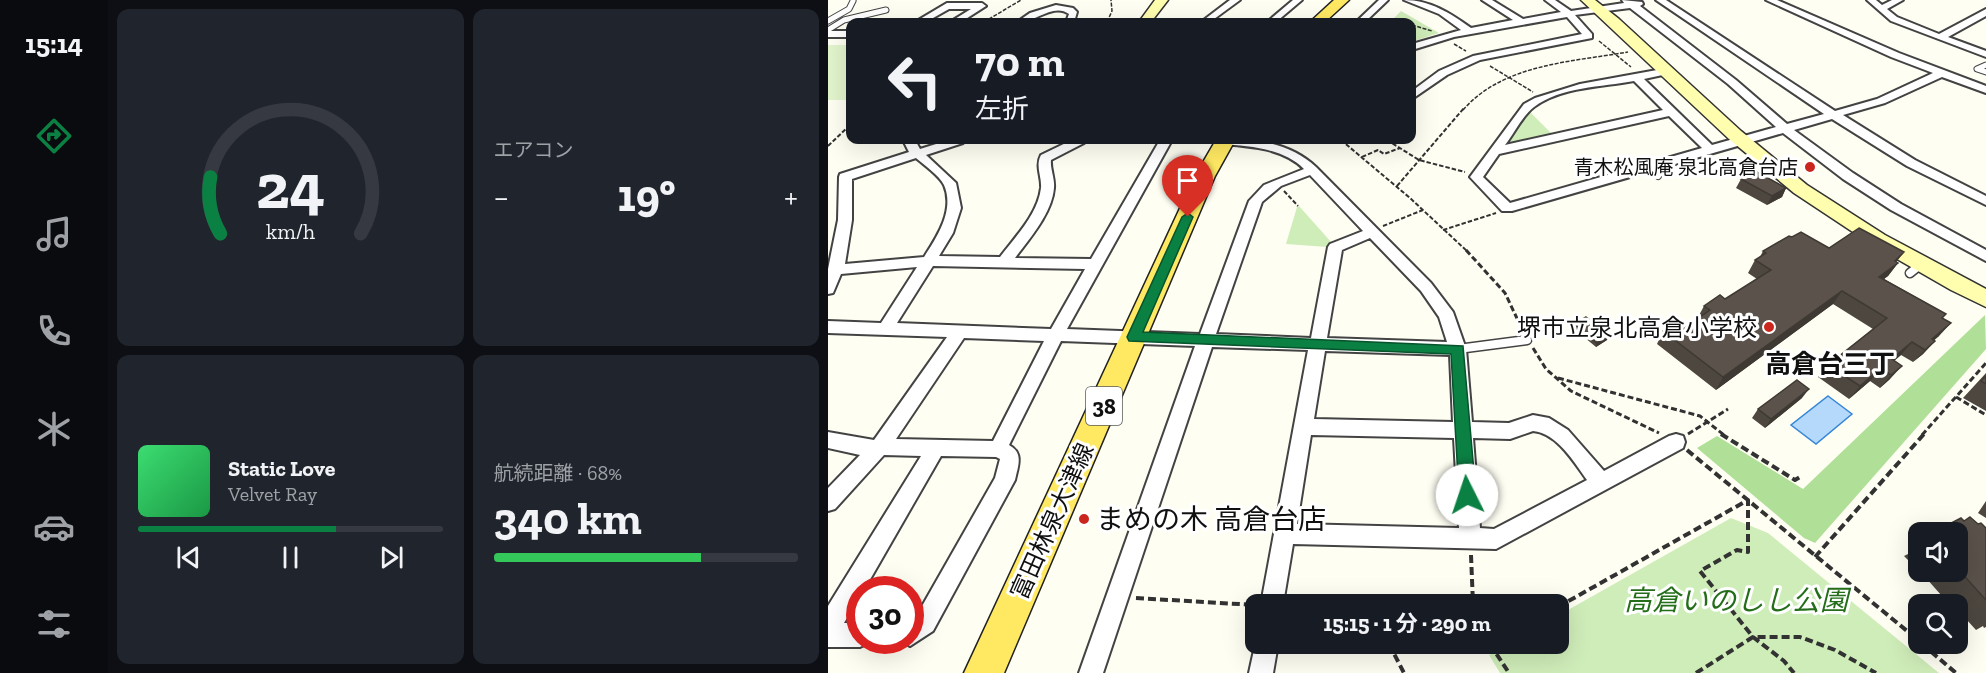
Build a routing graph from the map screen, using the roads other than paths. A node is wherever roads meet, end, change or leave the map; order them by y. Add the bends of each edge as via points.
1 (1162, 0) edge
2 (1236, 0) edge
3 (1298, 0) edge
4 (1342, 0) edge
5 (1383, 0) edge
6 (1408, 0) edge
7 (1486, 0) edge
8 (1550, 0) edge
9 (1770, 0) edge
10 (1871, 0) edge
11 (1899, 0) edge
12 (853, 1) edge
13 (1660, 1) edge
14 (1629, 2) edge
15 (1593, 4) edge
16 (1881, 8) junction
17 (885, 10) dead end
18 (1986, 12) edge
19 (1568, 13) junction
20 (852, 18) edge
21 (927, 18) edge
22 (962, 18) edge
23 (1027, 18) edge
24 (1072, 18) edge
25 (1147, 18) edge
26 (1211, 18) edge
27 (1276, 18) edge
28 (1322, 18) edge
29 (1363, 18) edge
30 (846, 20) edge
31 (828, 21) edge
32 (1522, 22) junction
33 (1469, 31) junction
34 (828, 32) edge
35 (846, 34) edge
36 (1940, 37) junction
37 (1416, 46) edge
38 (1986, 54) edge
39 (1986, 65) edge
40 (1668, 71) junction
41 (1986, 72) edge
42 (1942, 73) junction
43 (1639, 77) junction
44 (1986, 90) edge
45 (1416, 93) edge
46 (1670, 112) junction
47 (1834, 115) junction
48 (1784, 128) junction
49 (1743, 140) junction
50 (911, 144) edge
51 (945, 144) edge
52 (1072, 144) edge
53 (1164, 144) edge
54 (1222, 144) edge
55 (1249, 144) edge
56 (1710, 150) junction
57 (1496, 151) junction
58 (916, 152) junction
59 (1646, 168) junction
60 (1312, 170) junction
61 (1658, 176) dead end
62 (1986, 201) edge
63 (1372, 232) junction
64 (1986, 256) edge
65 (929, 261) junction
66 (1005, 261) junction
67 (1096, 264) junction
68 (835, 270) junction
69 (828, 290) edge
70 (1986, 299) edge
71 (828, 327) edge
72 (885, 330) junction
73 (959, 333) junction
74 (1056, 334) junction
75 (1134, 337) junction
76 (1206, 340) junction
77 (1527, 340) road end
78 (1316, 343) junction
79 (1458, 349) junction
80 (1302, 427) junction
81 (1463, 431) junction
82 (828, 440) edge
83 (1676, 442) road end
84 (880, 447) junction
85 (936, 448) junction
86 (998, 449) junction
87 (1601, 483) junction
88 (828, 502) edge
89 (1283, 534) junction
90 (1470, 538) junction
91 (1274, 594) edge
92 (924, 624) edge
93 (828, 628) edge
94 (828, 635) edge
95 (846, 635) edge
96 (1264, 654) edge
97 (984, 673) edge
98 (1091, 673) edge
99 (1261, 673) edge

1 - 25 street
2 - 26 street
3 - 27 street
4 - 28 main road
5 - 29 street
6 - 33 street via 1442,12
7 - 32 street
8 - 19 street
9 - 42 street
10 - 16 street
11 - 16 street
12 - 31 lane via 849,9
13 - 14 street
13 - 47 street
14 - 15 street
14 - 48 street via 1688,41
15 - 19 street
15 - 40 street
16 - 36 street via 1905,24
17 - 20 lane
18 - 36 street
19 - 32 street
19 - 45 street via 1589,36 1477,58 1443,73
21 - 22 street via 947,6 982,6
23 - 24 street via 1042,5 1053,2 1072,9
30 - 34 lane
32 - 33 street
33 - 37 street
34 - 35 street
36 - 38 street
39 - 41 lane via 1977,69
40 - 43 street
40 - 49 street
42 - 44 street
42 - 47 street via 1881,101
43 - 46 street
43 - 57 street via 1543,98 1528,106
46 - 56 street
46 - 57 street
47 - 48 street
47 - 62 street via 1911,163
48 - 49 street
48 - 64 street via 1896,207
49 - 56 street
49 - 70 street via 1774,169 1915,269
50 - 58 street
51 - 58 street
52 - 66 street via 1045,158 1048,189 1036,216
53 - 67 street
54 - 75 main road, 富田林泉大津線 / 38
55 - 60 street via 1281,149
56 - 59 street
57 - 59 street via 1476,177 1507,208
58 - 65 street via 950,183 954,208 946,232
58 - 68 street via 845,177 846,225
59 - 61 lane
60 - 63 street
60 - 76 street via 1277,183 1255,199
63 - 78 street via 1335,248
63 - 79 street via 1426,287 1447,316
65 - 66 street
65 - 68 street
65 - 72 street
66 - 67 street
67 - 74 street
68 - 69 street
71 - 72 street
72 - 73 street
73 - 74 street
73 - 84 street
74 - 75 street
74 - 86 street
75 - 76 street
75 - 97 main road, 富田林泉大津線 / 38
76 - 78 street
76 - 98 street
77 - 79 lane
78 - 79 street
78 - 80 street
79 - 81 street
80 - 81 street
80 - 89 street
81 - 87 street via 1510,431 1534,422 1550,426
81 - 90 street
82 - 84 street via 870,449
83 - 87 street
84 - 85 street
84 - 88 street
85 - 86 street
85 - 93 street
86 - 92 street via 1010,455 1005,480
87 - 90 street via 1496,539
89 - 90 street
89 - 91 street
94 - 95 street
96 - 99 street

